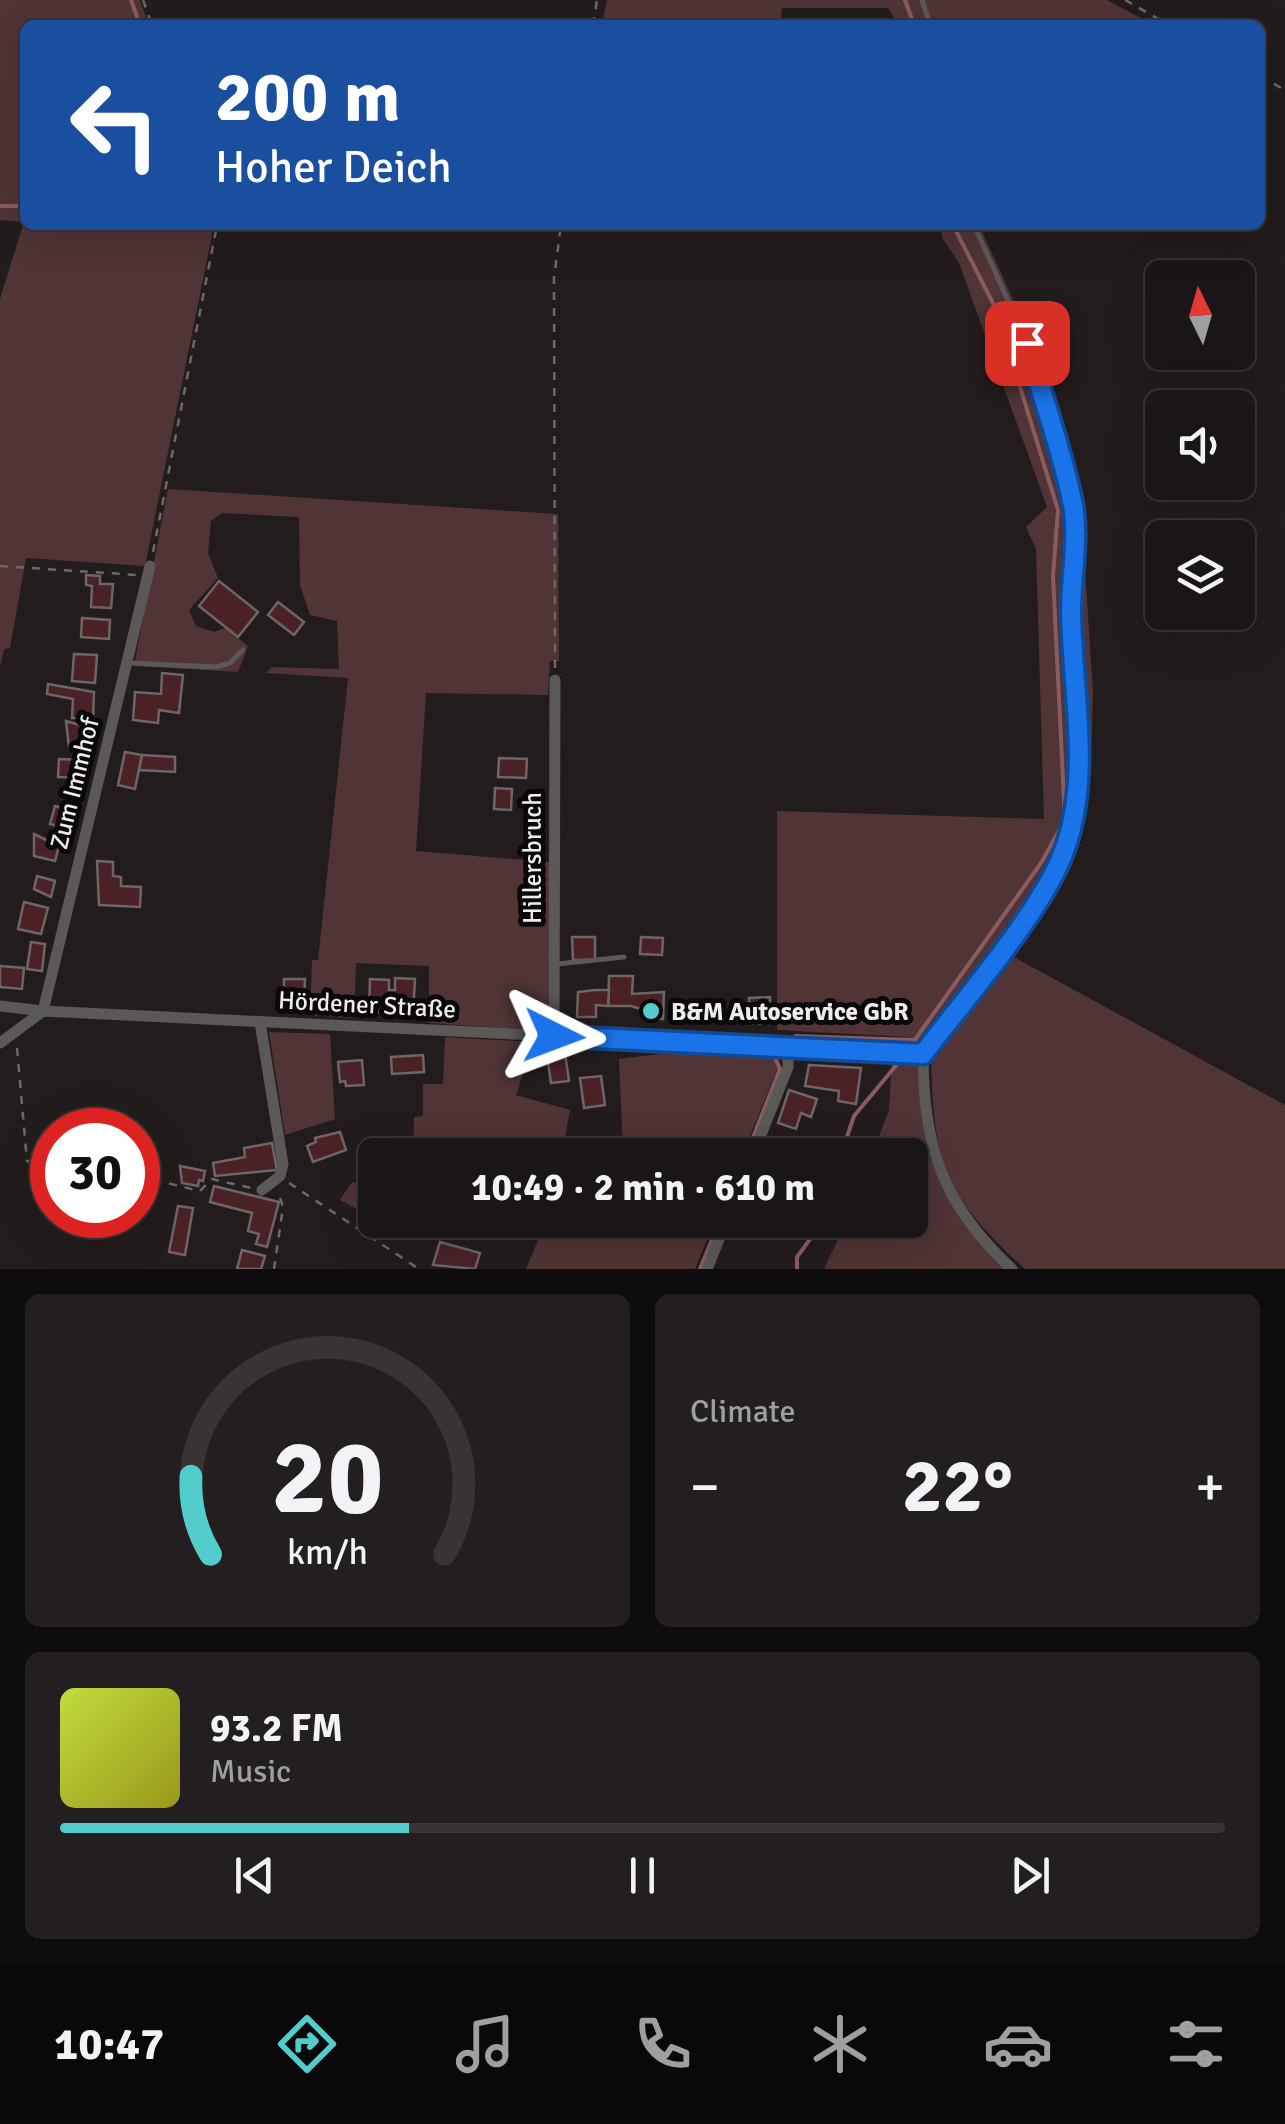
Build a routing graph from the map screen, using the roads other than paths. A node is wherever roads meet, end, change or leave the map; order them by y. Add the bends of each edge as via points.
1 (976, 230) edge
2 (149, 571) road end
3 (243, 650) dead end
4 (128, 662) junction
5 (555, 680) road end
6 (624, 957) dead end
7 (554, 964) junction
8 (0, 1006) edge
9 (42, 1011) junction
10 (260, 1022) junction
11 (554, 1036) junction
12 (0, 1043) edge
13 (788, 1047) junction
14 (911, 1052) junction
15 (760, 1138) edge
16 (262, 1190) road end
17 (720, 1238) edge
18 (707, 1269) edge
19 (1012, 1269) edge

1 - 14 lane via 1027,343 1074,508 1078,760 1069,838 1058,865
2 - 4 street, Zum Immhof
3 - 4 lane via 216,667
4 - 9 street, Zum Immhof
5 - 7 street, Hillersbruch
6 - 7 lane
7 - 11 street, Hillersbruch
8 - 9 street, Hördener Straße
9 - 10 street, Hördener Straße
9 - 12 street
10 - 11 street, Hördener Straße
10 - 16 street via 283,1164
11 - 13 street, Hördener Straße
13 - 14 street, Hördener Straße
13 - 15 street via 788,1067
14 - 19 street via 942,1179 966,1223
17 - 18 street

